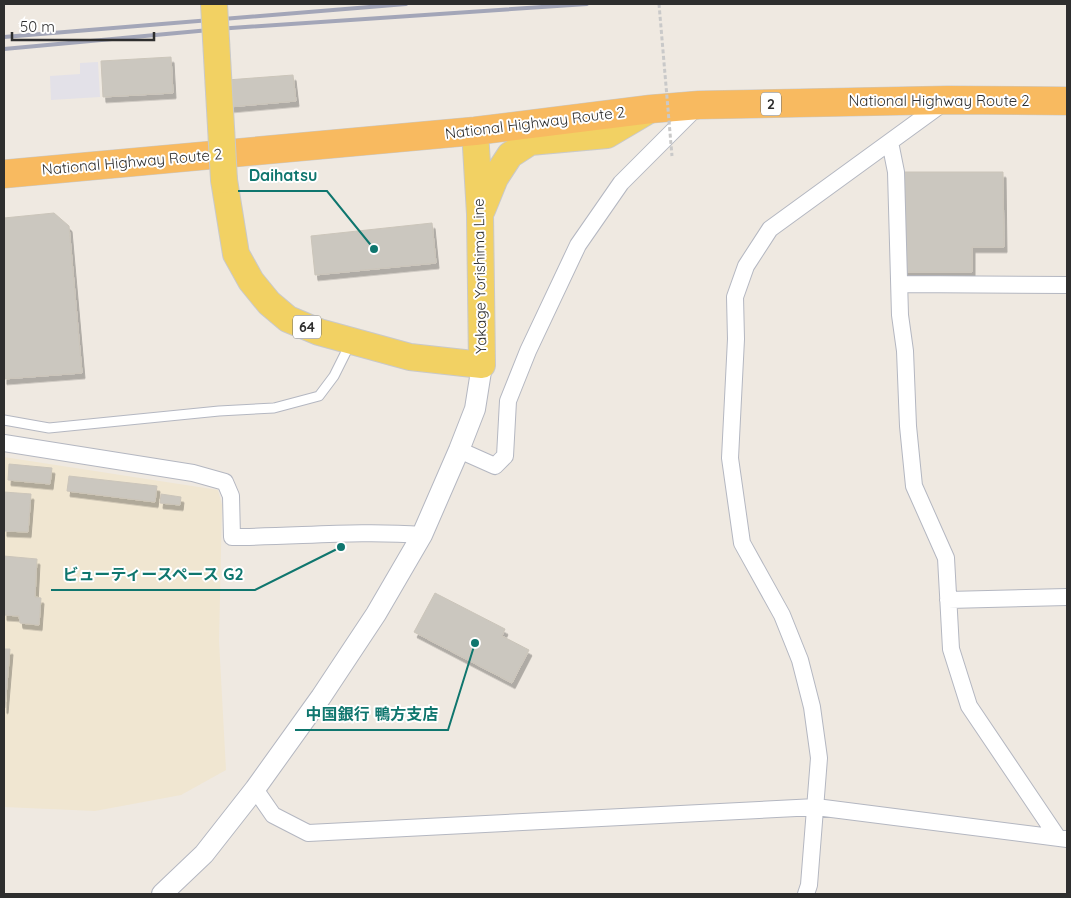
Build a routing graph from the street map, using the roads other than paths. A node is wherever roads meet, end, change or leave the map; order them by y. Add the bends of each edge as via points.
1 (214, 4) edge
2 (948, 100) junction
3 (1067, 101) edge
4 (699, 105) junction
5 (651, 109) junction
6 (475, 131) junction
7 (890, 142) junction
8 (4, 174) edge
9 (480, 214) junction
10 (900, 284) junction
11 (1067, 285) edge
12 (351, 341) junction
13 (482, 365) junction
14 (4, 420) edge
15 (4, 444) edge
16 (459, 450) junction
17 (422, 535) junction
18 (1067, 597) edge
19 (948, 600) junction
20 (255, 789) junction
21 (816, 808) junction
22 (1063, 838) edge
23 (162, 894) edge
24 (806, 894) edge

1 - 12 main road, Yakage Yorishima Line / 64, bridge via 224,180 236,254 251,281 288,319
2 - 3 highway, National Highway Route 2 / 2
2 - 4 highway, National Highway Route 2 / 2
2 - 7 street
4 - 5 highway, National Highway Route 2 / 2
4 - 16 street via 621,183 578,245 528,350 508,401 505,456 494,466
5 - 6 highway, National Highway Route 2 / 2
5 - 9 main road via 608,135 530,142 510,155 495,178
6 - 8 highway, National Highway Route 2 / 2
6 - 9 main road, Yakage Yorishima Line
7 - 10 street via 896,172
7 - 21 street via 770,229 746,266 735,297 730,458 742,543 782,615 800,660 812,708 819,758
9 - 13 main road, Yakage Yorishima Line
10 - 11 street
10 - 19 street via 914,486 946,558
12 - 13 main road, Yakage Yorishima Line / 64 via 410,357
12 - 14 lane via 334,376 319,396 274,408 49,428
13 - 16 street via 475,409
15 - 17 street via 193,473 224,482 231,496 232,537 340,532
16 - 17 street
17 - 20 street via 376,614
18 - 19 street
19 - 22 street via 951,649 969,706
20 - 21 street via 273,815 308,833
20 - 23 street via 204,854
21 - 22 street
21 - 24 street

